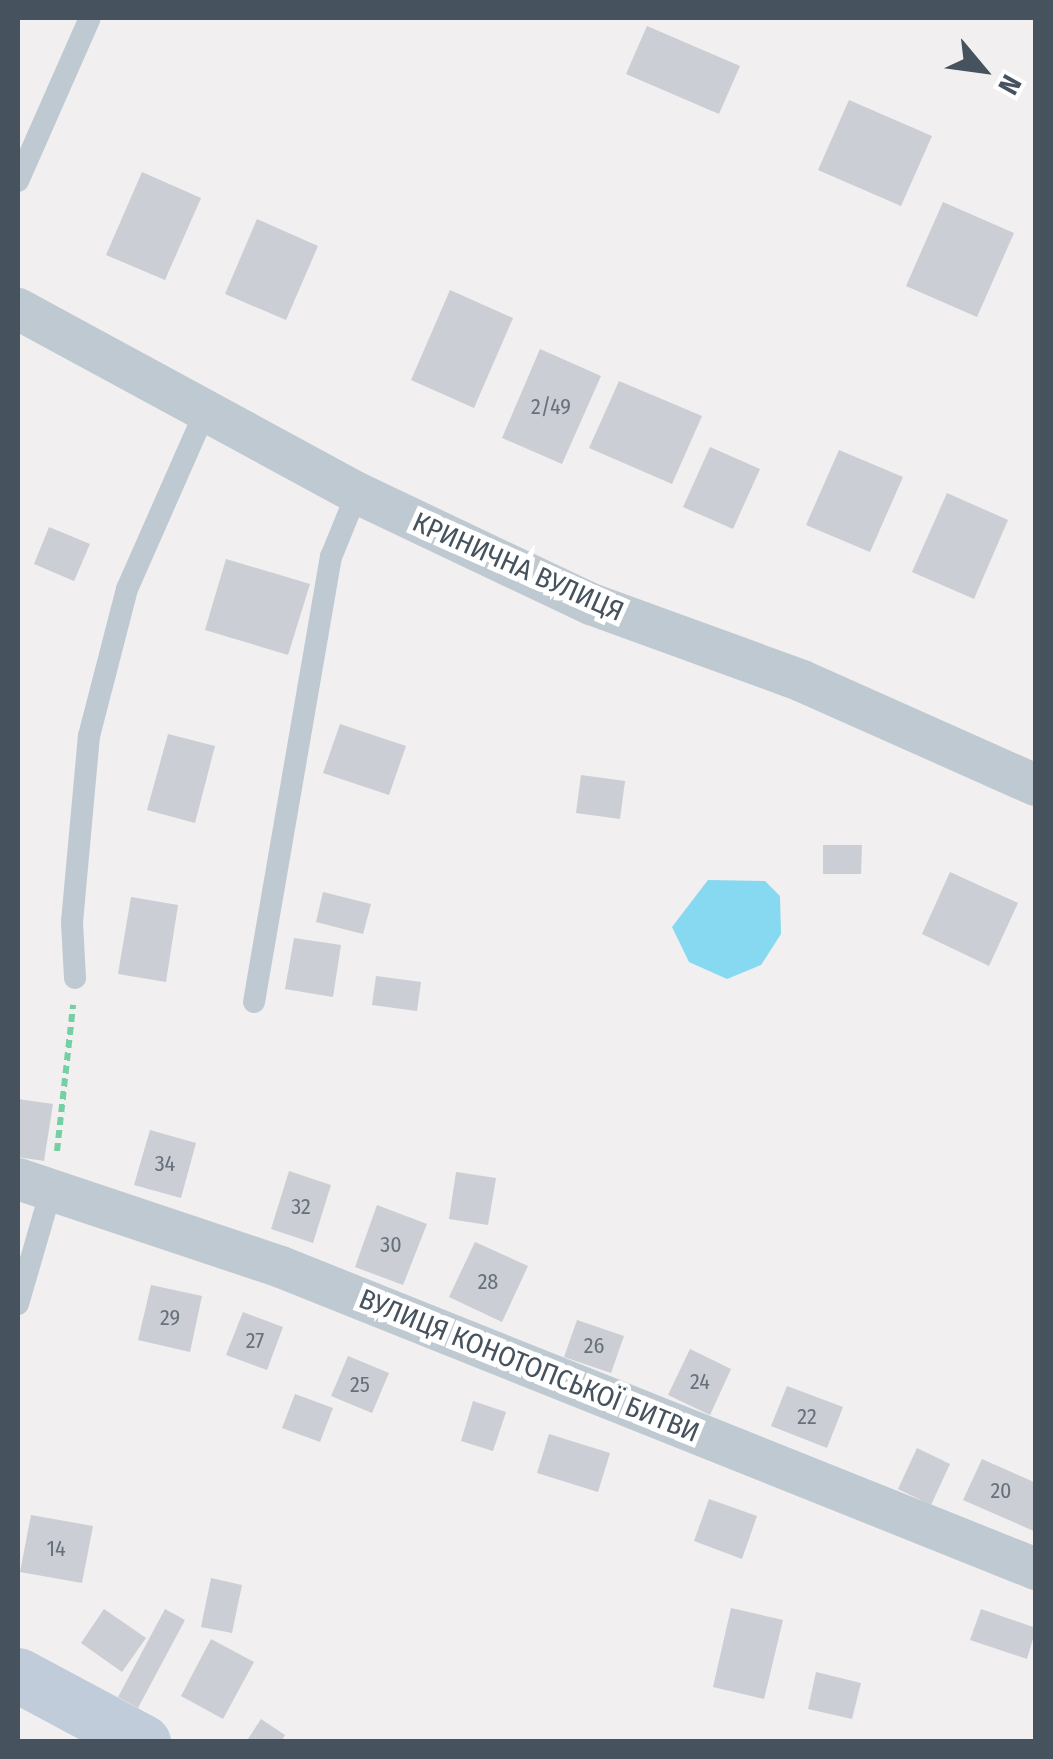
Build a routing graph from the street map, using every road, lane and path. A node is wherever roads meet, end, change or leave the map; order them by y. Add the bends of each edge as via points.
1 (90, 18) edge
2 (18, 181) edge
3 (18, 309) edge
4 (205, 412) junction
5 (357, 492) junction
6 (1036, 786) edge
7 (74, 978) joint
8 (254, 1002) dead end
9 (35, 1183) edge
10 (18, 1304) edge
11 (1036, 1569) edge
12 (18, 1675) edge
13 (143, 1742) edge

1 - 2 lane
3 - 4 street, КРИНИЧНА ВУЛИЦЯ
4 - 5 street, КРИНИЧНА ВУЛИЦЯ
4 - 7 lane via 127,590 89,736 72,922
5 - 6 street, КРИНИЧНА ВУЛИЦЯ via 592,604 802,681
5 - 8 lane via 332,557
7 - 9 path
9 - 10 lane
9 - 11 street, ВУЛИЦЯ КОНОТОПСЬКОЇ БИТВИ via 299,1274
12 - 13 main road

